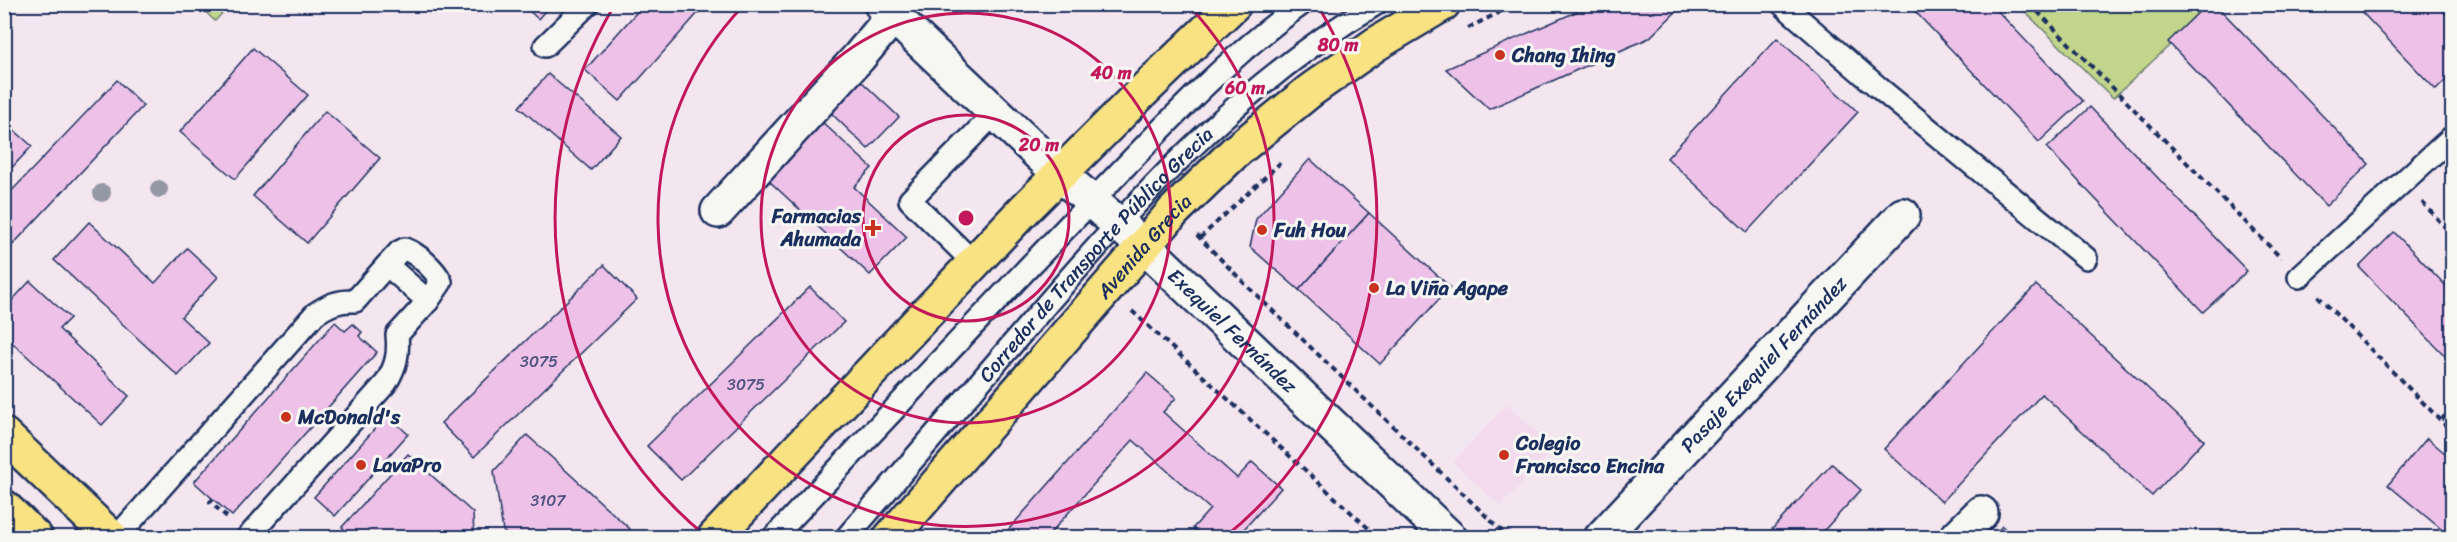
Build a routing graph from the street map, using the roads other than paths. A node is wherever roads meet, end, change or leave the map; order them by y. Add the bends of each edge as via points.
1 (588, 4) edge
2 (1234, 4) edge
3 (1302, 4) edge
4 (1376, 4) edge
5 (1443, 4) edge
6 (1782, 4) edge
7 (887, 10) edge
8 (545, 46) dead end
9 (995, 113) junction
10 (2452, 137) edge
11 (1061, 175) junction
12 (1092, 201) junction
13 (718, 211) dead end
14 (1903, 215) dead end
15 (1118, 223) junction
16 (1143, 246) junction
17 (2086, 258) dead end
18 (974, 263) junction
19 (2299, 277) road end
20 (4, 435) edge
21 (1981, 513) dead end
22 (114, 537) edge
23 (248, 537) edge
24 (714, 537) edge
25 (773, 537) edge
26 (846, 537) edge
27 (890, 537) edge
28 (1450, 537) edge
29 (1601, 537) edge
30 (1956, 537) edge

1 - 8 lane
2 - 11 main road
3 - 12 lane, Corredor de Transporte Público Grecia via 1201,90
4 - 15 lane, Corredor de Transporte Público Grecia via 1343,23 1240,101
5 - 16 main road, Avenida Grecia via 1376,44 1311,90 1236,151
6 - 17 lane
7 - 9 street, Exequiel Fernández
7 - 13 street via 859,57
9 - 11 street, Exequiel Fernández
9 - 18 lane via 910,200
10 - 19 lane
11 - 12 street, Exequiel Fernández
11 - 18 main road
12 - 15 street, Exequiel Fernández
12 - 25 lane, Corredor de Transporte Público Grecia
14 - 29 street, Pasaje Exequiel Fernández
15 - 16 street, Exequiel Fernández
15 - 26 lane, Corredor de Transporte Público Grecia
16 - 27 main road, Avenida Grecia
16 - 28 street, Exequiel Fernández
18 - 24 main road
20 - 22 main road
21 - 30 street
22 - 23 lane via 315,314 329,305 355,301 387,265 428,301 397,335 395,369

